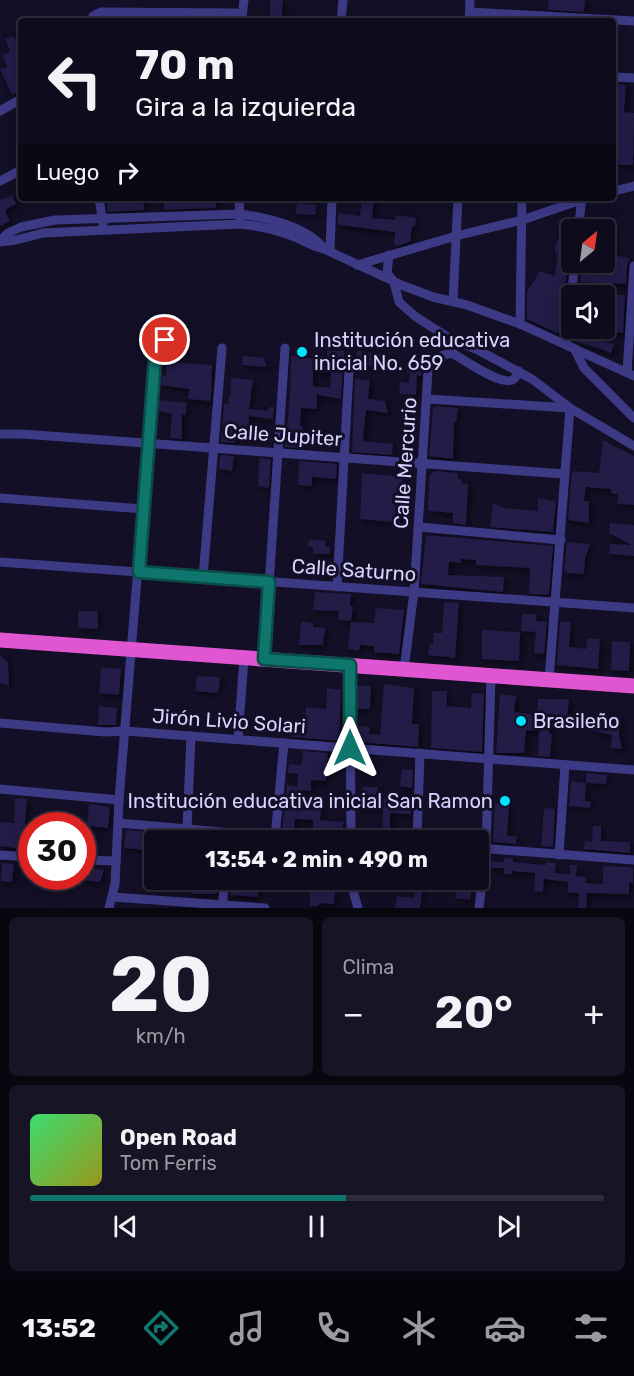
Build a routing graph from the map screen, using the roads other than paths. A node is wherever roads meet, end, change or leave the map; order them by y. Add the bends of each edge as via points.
1 (244, 0) edge
2 (343, 0) edge
3 (470, 0) edge
4 (470, 16) edge
5 (93, 18) edge
6 (241, 18) edge
7 (242, 18) edge
8 (341, 18) edge
9 (536, 18) edge
10 (616, 20) edge
11 (634, 21) edge
12 (616, 77) edge
13 (634, 78) edge
14 (18, 101) edge
15 (0, 111) edge
16 (18, 172) edge
17 (0, 182) edge
18 (634, 186) edge
19 (616, 190) edge
20 (99, 201) edge
21 (239, 201) edge
22 (332, 201) edge
23 (458, 201) edge
24 (522, 201) edge
25 (575, 201) edge
26 (583, 201) edge
27 (102, 218) junction
28 (240, 219) junction
29 (580, 219) edge
30 (522, 220) junction
31 (104, 230) junction
32 (456, 236) junction
33 (0, 242) edge
34 (327, 250) junction
35 (389, 255) junction
36 (357, 265) junction
37 (634, 266) edge
38 (574, 273) edge
39 (394, 282) junction
40 (453, 301) junction
41 (520, 324) junction
42 (165, 340) dead end
43 (570, 346) junction
44 (222, 348) dead end
45 (285, 348) dead end
46 (349, 370) dead end
47 (519, 371) junction
48 (631, 374) edge
49 (427, 399) junction
50 (570, 408) junction
51 (634, 418) edge
52 (0, 434) edge
53 (148, 444) junction
54 (634, 446) edge
55 (214, 449) junction
56 (278, 453) junction
57 (345, 457) junction
58 (422, 462) junction
59 (564, 474) junction
60 (0, 498) edge
61 (143, 508) junction
62 (419, 527) junction
63 (561, 540) junction
64 (0, 562) edge
65 (139, 572) junction
66 (203, 577) junction
67 (269, 582) junction
68 (337, 587) junction
69 (414, 592) junction
70 (555, 604) junction
71 (634, 608) edge
72 (0, 640) edge
73 (131, 650) junction
74 (244, 657) junction
75 (264, 659) junction
76 (350, 665) junction
77 (404, 669) junction
78 (491, 676) junction
79 (549, 680) junction
80 (634, 686) edge
81 (0, 723) edge
82 (125, 731) junction
83 (191, 736) junction
84 (238, 739) junction
85 (284, 743) junction
86 (350, 748) junction
87 (420, 753) junction
88 (489, 758) junction
89 (566, 765) junction
90 (634, 770) edge
91 (0, 789) edge
92 (119, 800) junction
93 (118, 823) junction
94 (187, 829) junction
95 (193, 830) edge
96 (276, 830) edge
97 (351, 830) edge
98 (417, 830) edge
99 (483, 830) edge
100 (489, 849) edge
101 (0, 855) edge
102 (559, 855) junction
103 (18, 856) edge
104 (96, 860) edge
105 (634, 860) edge
106 (116, 861) junction
107 (224, 890) edge
108 (354, 890) edge
109 (480, 890) edge
110 (113, 897) junction
111 (223, 906) edge
112 (109, 908) edge
113 (265, 908) edge
114 (358, 908) edge
115 (479, 908) edge

1 - 7 street
2 - 8 street
3 - 4 street
4 - 9 street
5 - 6 street via 101,12 205,12 237,13
10 - 11 street
12 - 13 street
14 - 15 street
16 - 17 street
18 - 19 street
20 - 27 street
21 - 28 street
22 - 34 street
23 - 32 street
24 - 30 street
25 - 30 street
26 - 29 street
27 - 28 street
27 - 31 street
27 - 33 street via 24,226
28 - 31 street
28 - 34 street
30 - 32 street
30 - 41 street
31 - 33 street via 39,233
32 - 35 street
32 - 40 street
34 - 36 street
35 - 36 street
35 - 39 street via 387,273
36 - 39 street
37 - 48 street
38 - 43 street
39 - 40 street
39 - 47 street via 399,302 416,316 451,339
40 - 41 street
41 - 43 street
42 - 53 street via 155,358
43 - 48 street
43 - 51 street via 584,368
44 - 55 street
45 - 56 street
46 - 57 street
47 - 49 street, Calle Mercurio via 515,379 500,380 452,353 437,357 428,371
47 - 50 street
49 - 50 street
49 - 58 street, Calle Mercurio
50 - 54 street
50 - 59 street
52 - 53 street, Calle Jupiter
53 - 55 street, Calle Jupiter
53 - 61 street
55 - 56 street, Calle Jupiter
55 - 66 street
56 - 57 street, Calle Jupiter
56 - 67 street
57 - 58 street, Calle Jupiter
57 - 68 street
58 - 59 street, Calle Jupiter
58 - 62 street, Calle Mercurio
59 - 63 street
60 - 61 street
61 - 65 street
62 - 63 street
62 - 69 street, Calle Mercurio
63 - 70 street
64 - 65 street, Calle Saturno
65 - 66 street, Calle Saturno
65 - 73 street
66 - 67 street, Calle Saturno
67 - 68 street, Calle Saturno
67 - 75 street
68 - 69 street, Calle Saturno
69 - 70 street, Calle Saturno
69 - 77 street, Calle Mercurio
70 - 71 street, Calle Saturno
70 - 79 street
72 - 73 highway
73 - 74 highway
73 - 82 street
74 - 75 highway
74 - 84 street
75 - 76 highway
76 - 77 highway
76 - 86 street
77 - 78 highway
78 - 79 highway
78 - 88 street
79 - 80 highway
81 - 82 street, Jirón Livio Solari
82 - 83 street, Jirón Livio Solari
82 - 92 street
83 - 84 street, Jirón Livio Solari
83 - 94 street
84 - 85 street, Jirón Livio Solari
85 - 86 street, Jirón Livio Solari
85 - 96 street
86 - 87 street, Jirón Livio Solari
86 - 97 street
87 - 88 street, Jirón Livio Solari
87 - 98 street
88 - 89 street, Jirón Livio Solari
88 - 99 street
89 - 90 street, Jirón Livio Solari
89 - 102 street
91 - 92 street
92 - 93 street
93 - 94 street
93 - 106 street
94 - 95 street
100 - 102 street
101 - 103 street
102 - 105 street
104 - 106 street
106 - 110 street
107 - 111 street
108 - 114 street
109 - 115 street
110 - 111 street
110 - 112 street
111 - 113 street

